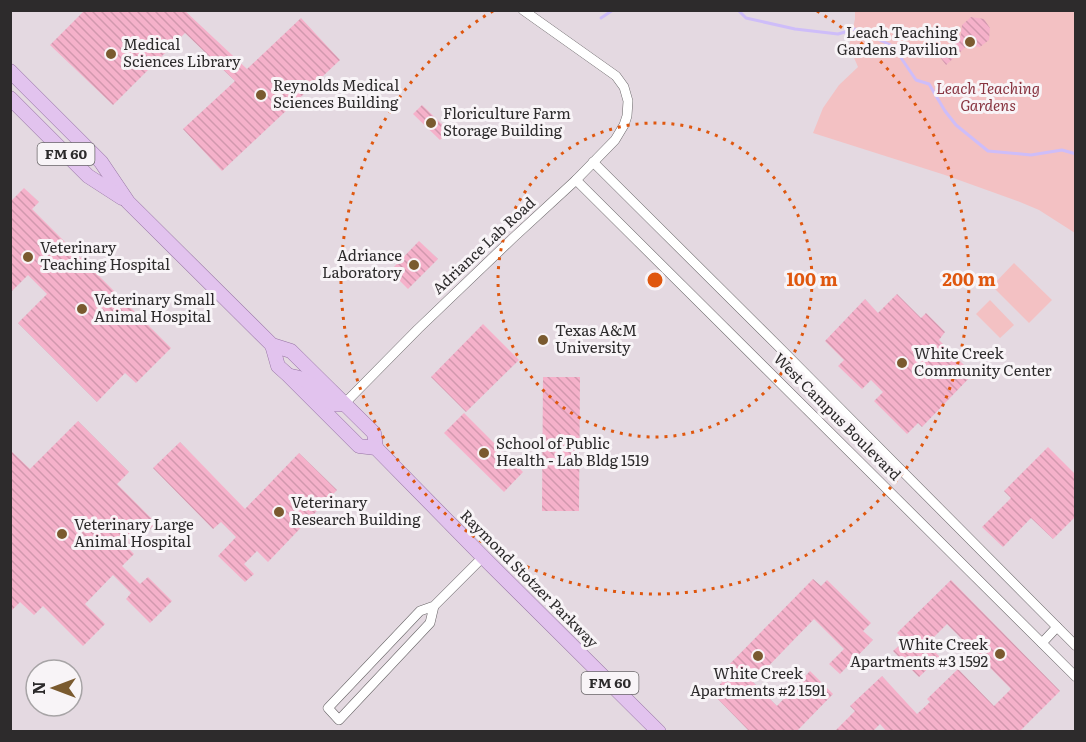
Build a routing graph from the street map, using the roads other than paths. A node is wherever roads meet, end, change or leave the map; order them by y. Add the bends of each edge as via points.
1 (528, 12) edge
2 (10, 71) edge
3 (10, 98) edge
4 (49, 109) junction
5 (35, 123) junction
6 (593, 162) junction
7 (576, 180) junction
8 (128, 202) junction
9 (272, 345) junction
10 (288, 375) junction
11 (344, 404) junction
12 (376, 448) junction
13 (483, 557) junction
14 (434, 606) junction
15 (1057, 627) junction
16 (1042, 643) junction
17 (1076, 646) edge
18 (1076, 676) edge
19 (659, 732) edge

1 - 6 street, Adriance Lab Road via 616,76 624,87 627,116 620,133
2 - 4 main road, Raymond Stotzer Parkway / FM 60
3 - 5 main road, Raymond Stotzer Parkway / FM 60
4 - 5 main road
4 - 8 main road, Raymond Stotzer Parkway / FM 60 via 101,162
5 - 8 main road, Raymond Stotzer Parkway / FM 60 via 88,176
6 - 7 street, Adriance Lab Road
6 - 15 street, West Campus Boulevard
7 - 11 street, Adriance Lab Road
7 - 16 street, West Campus Boulevard
8 - 9 main road, Raymond Stotzer Parkway / FM 60
9 - 10 main road, Raymond Stotzer Parkway / FM 60 via 278,366
9 - 11 main road, Raymond Stotzer Parkway / FM 60 via 291,351
10 - 11 main road via 307,380 331,404
10 - 12 main road, Raymond Stotzer Parkway / FM 60 via 359,446
11 - 12 main road, Raymond Stotzer Parkway / FM 60 via 374,433
12 - 13 main road, Raymond Stotzer Parkway / FM 60
13 - 14 street
13 - 19 main road, Raymond Stotzer Parkway / FM 60
14 - 14 street via 430,623 339,720 328,708 420,610
15 - 16 street
15 - 17 street, West Campus Boulevard
16 - 18 street, West Campus Boulevard

